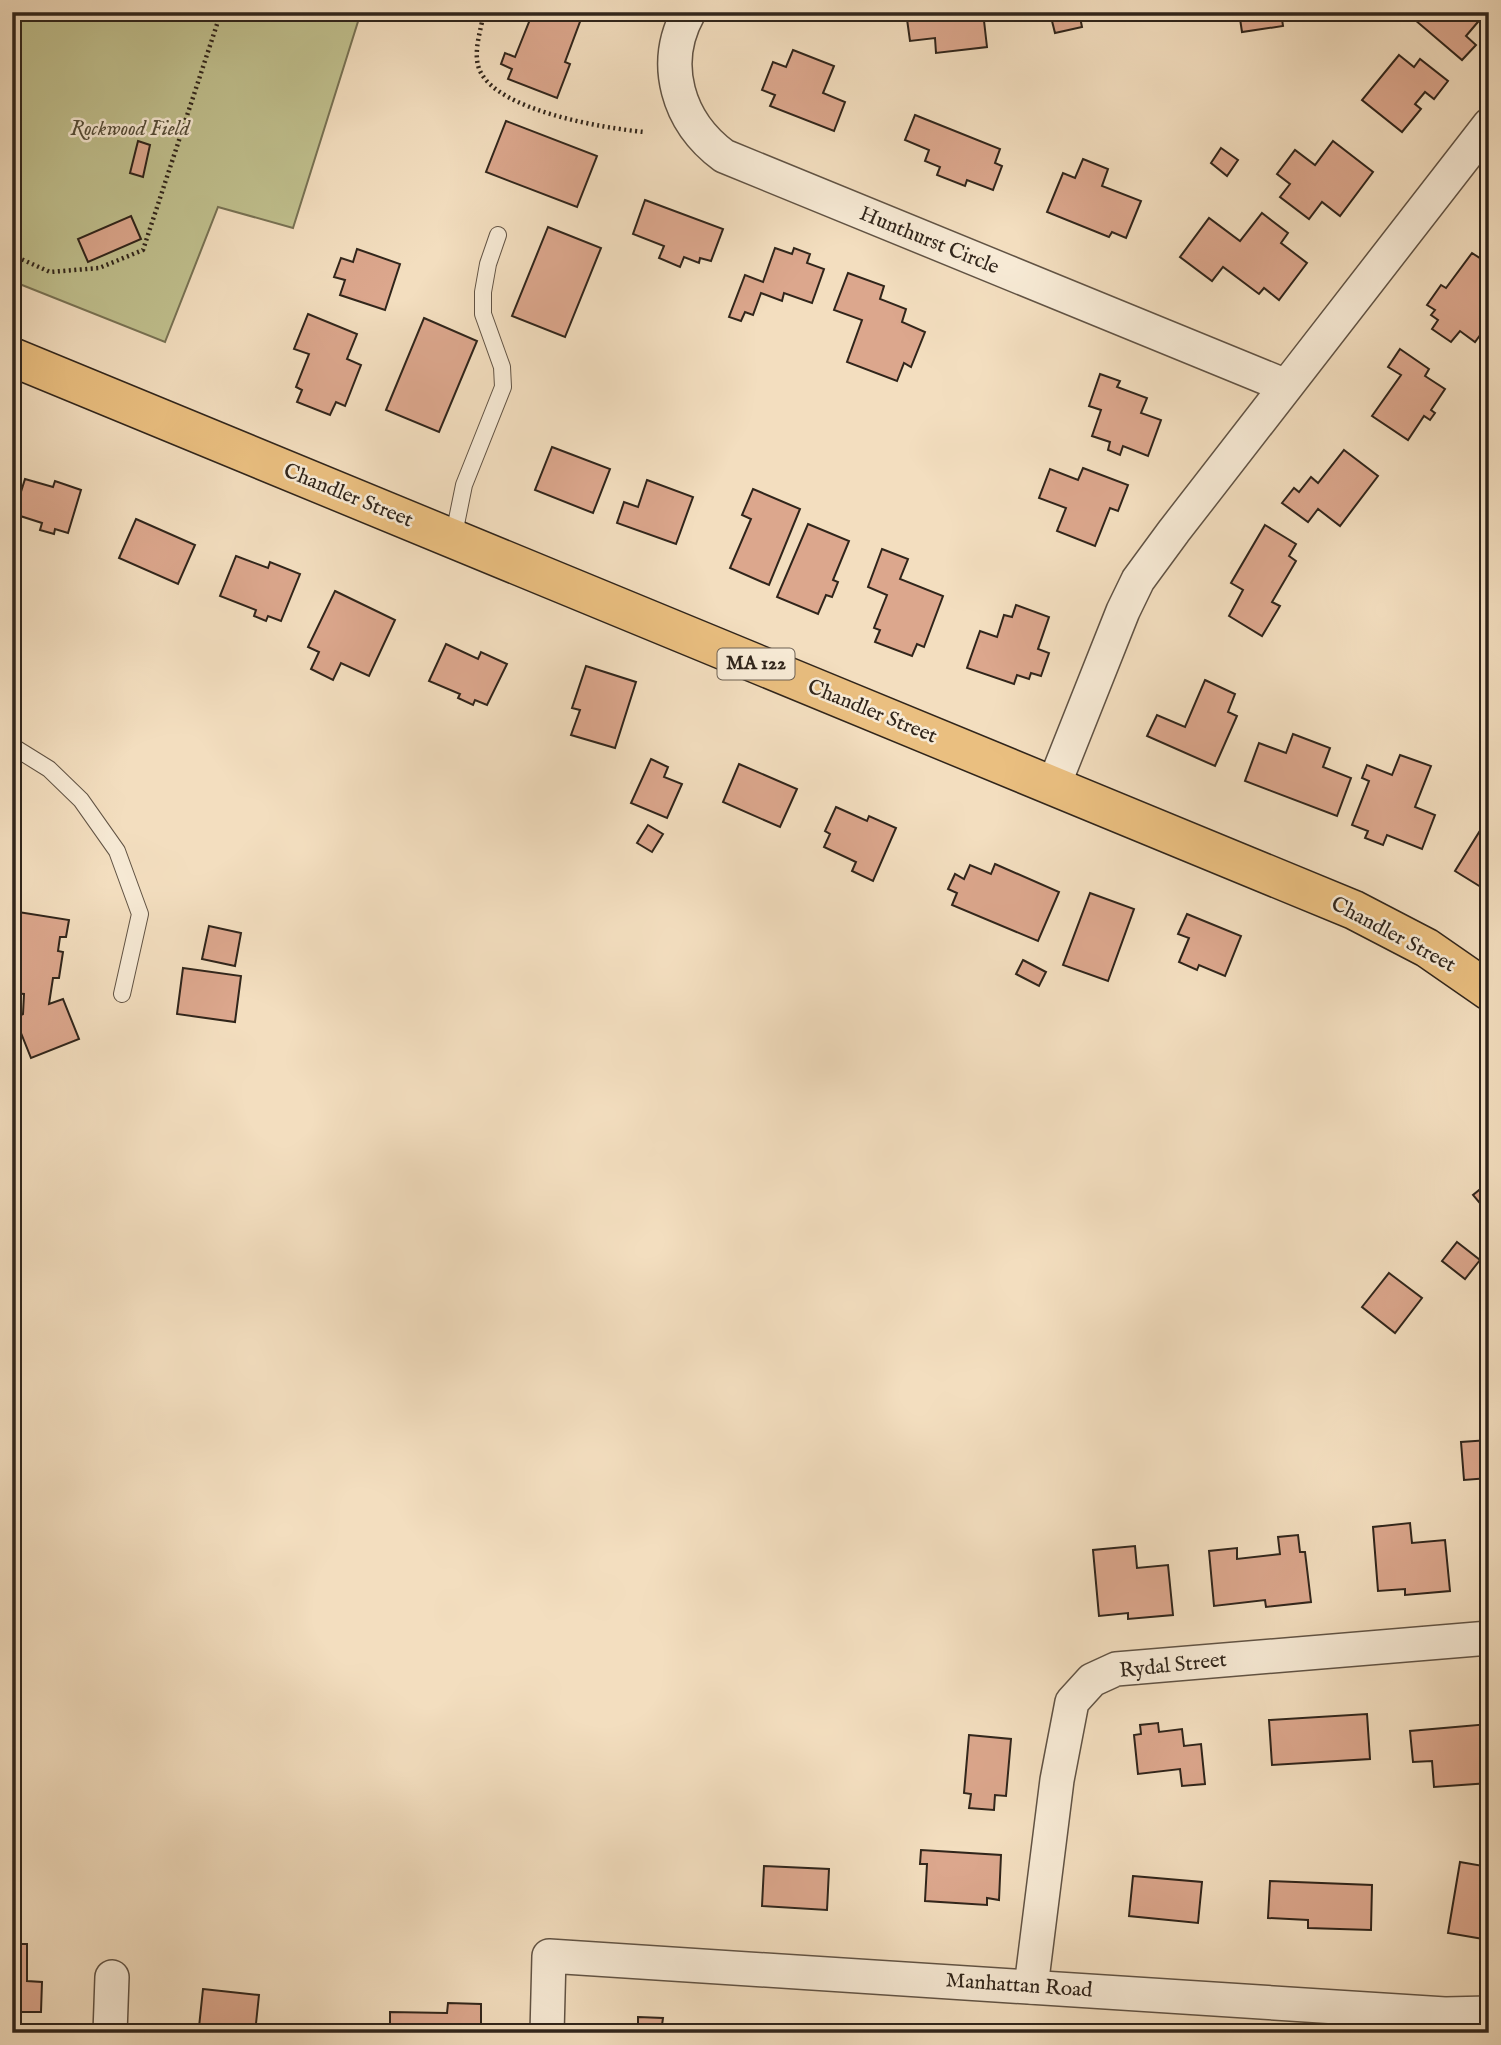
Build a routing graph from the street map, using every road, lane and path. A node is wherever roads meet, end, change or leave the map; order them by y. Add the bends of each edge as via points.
1 (221, 12) edge
2 (484, 12) edge
3 (690, 12) edge
4 (1489, 125) edge
5 (644, 132) dead end
6 (498, 235) dead end
7 (12, 255) edge
8 (12, 357) edge
9 (1286, 386) junction
10 (453, 539) junction
11 (12, 746) edge
12 (1053, 786) junction
13 (1489, 991) edge
14 (122, 994) dead end
15 (1489, 1638) edge
16 (111, 1977) dead end
17 (1031, 1987) junction
18 (1489, 2013) edge
19 (1355, 2020) edge
20 (110, 2033) edge
21 (547, 2033) edge

1 - 7 path via 143,250 99,268 50,272
2 - 5 path via 477,54 479,70 491,88 543,113
3 - 9 street, Hunthurst Circle via 675,54 677,88 694,127 724,156
4 - 9 street
6 - 10 lane via 483,292 484,314 502,367 503,387 464,485
8 - 10 main road, Chandler Street / MA 122
9 - 12 street via 1138,580
10 - 12 main road, Chandler Street / MA 122
11 - 14 lane via 49,769 82,800 117,851 140,914
12 - 13 main road, Chandler Street / MA 122 via 1354,910 1427,948
15 - 17 street, Rydal Street via 1116,1669 1092,1680 1072,1702 1057,1780
16 - 20 street
17 - 19 street, Manhattan Road
17 - 21 street, Manhattan Road via 549,1955
18 - 19 street, Manhattan Road

